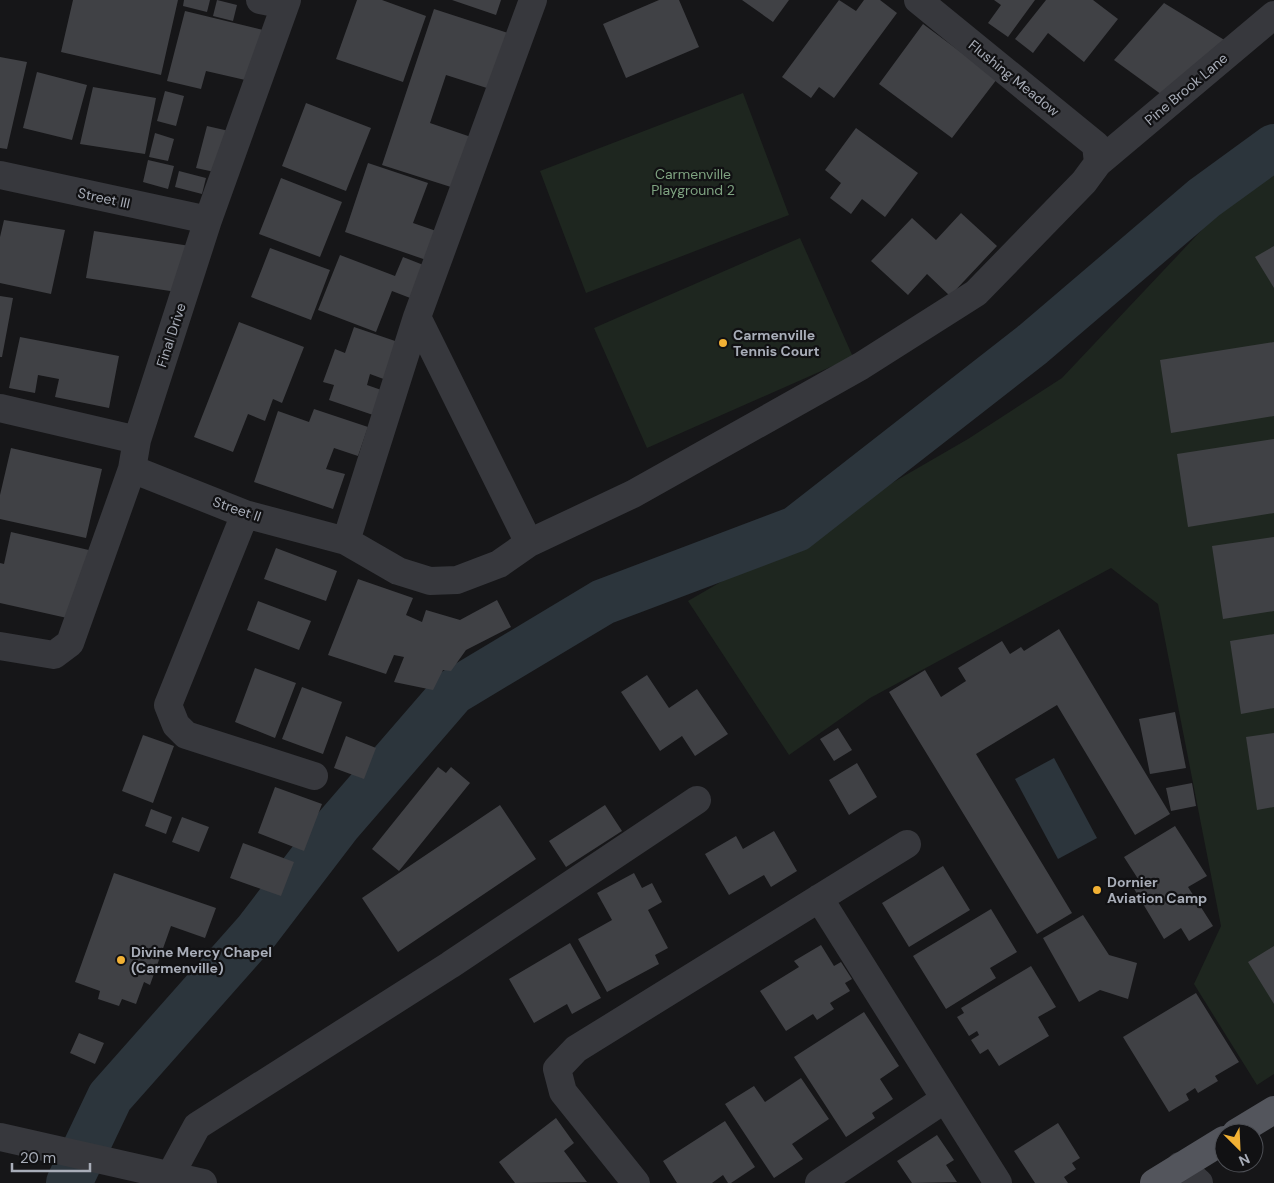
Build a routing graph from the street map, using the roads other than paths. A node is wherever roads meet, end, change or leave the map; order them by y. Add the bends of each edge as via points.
1 (533, 0) edge
2 (918, 0) edge
3 (278, 2) edge
4 (1274, 15) edge
5 (1098, 163) junction
6 (0, 175) edge
7 (208, 220) junction
8 (417, 317) junction
9 (0, 408) edge
10 (137, 440) junction
11 (132, 469) junction
12 (245, 514) junction
13 (346, 541) junction
14 (529, 544) junction
15 (0, 646) edge
16 (314, 776) dead end
17 (697, 800) dead end
18 (907, 844) dead end
19 (819, 898) junction
20 (945, 1099) junction
21 (1274, 1110) edge
22 (1253, 1123) edge
23 (0, 1137) edge
24 (1214, 1150) edge
25 (1190, 1175) edge
26 (167, 1179) edge
27 (203, 1183) edge
28 (636, 1183) edge
29 (820, 1183) edge
30 (998, 1183) edge
31 (1154, 1183) edge

1 - 8 street
2 - 5 street, Flushing Meadow via 1096,145
3 - 7 street, Final Drive
4 - 5 street, Pine Brook Lane
5 - 14 street, Pine Brook Lane via 1084,182 976,293 861,366 692,461 633,494
6 - 7 street, Street III
7 - 10 street, Final Drive
8 - 13 street
8 - 14 street
9 - 10 street
10 - 11 street, Final Drive
11 - 12 street, Street II
11 - 15 street, Final Drive via 70,643 54,655
12 - 13 street, Street II
12 - 16 street via 168,705 176,725 186,735
13 - 14 street, Street II via 398,570 430,581 457,580 499,564
17 - 26 street via 450,965 197,1126
18 - 19 street
19 - 20 street
19 - 28 street via 576,1049 557,1069 563,1092
20 - 29 street
20 - 30 street
21 - 22 main road
23 - 26 street via 60,1149
24 - 25 main road
25 - 31 main road
26 - 27 street

